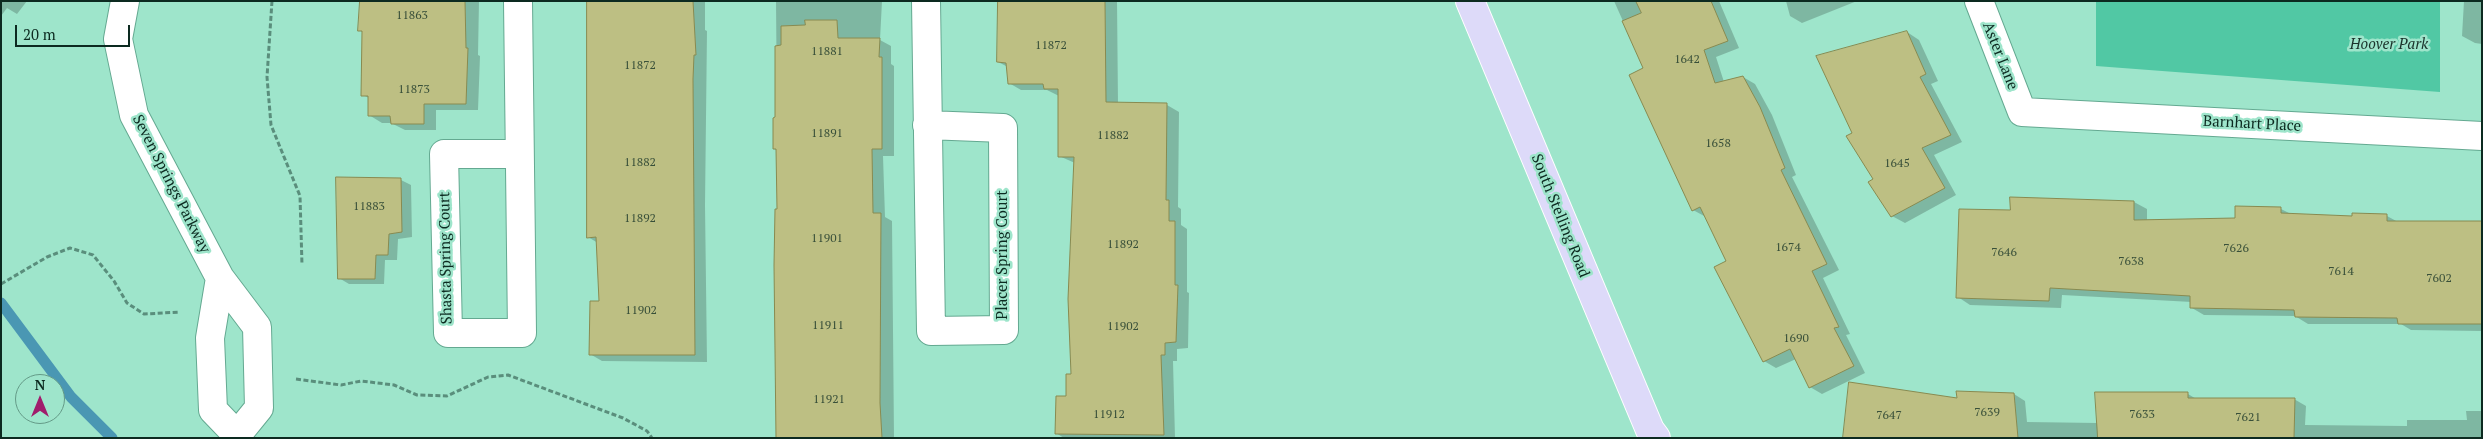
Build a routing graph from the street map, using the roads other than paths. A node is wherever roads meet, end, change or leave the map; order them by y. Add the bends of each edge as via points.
1 (126, 1) edge
2 (518, 1) edge
3 (926, 1) edge
4 (1470, 1) edge
5 (1979, 1) edge
6 (2022, 112) joint
7 (927, 125) junction
8 (2482, 136) edge
9 (518, 154) junction
10 (220, 278) junction
11 (1647, 435) edge
12 (237, 436) edge

1 - 10 street, Seven Springs Parkway via 118,39 134,115
2 - 9 street, Shasta Spring Court
3 - 7 street, Placer Spring Court
4 - 11 main road, South Stelling Road
5 - 6 street, Aster Lane
6 - 8 street, Barnhart Place
7 - 7 street, Placer Spring Court via 931,331 1004,330 1003,128
9 - 9 street, Shasta Spring Court via 522,333 448,333 444,154
10 - 12 street, Seven Springs Parkway via 210,338 212,410
10 - 12 street, Seven Springs Parkway via 257,327 260,408

